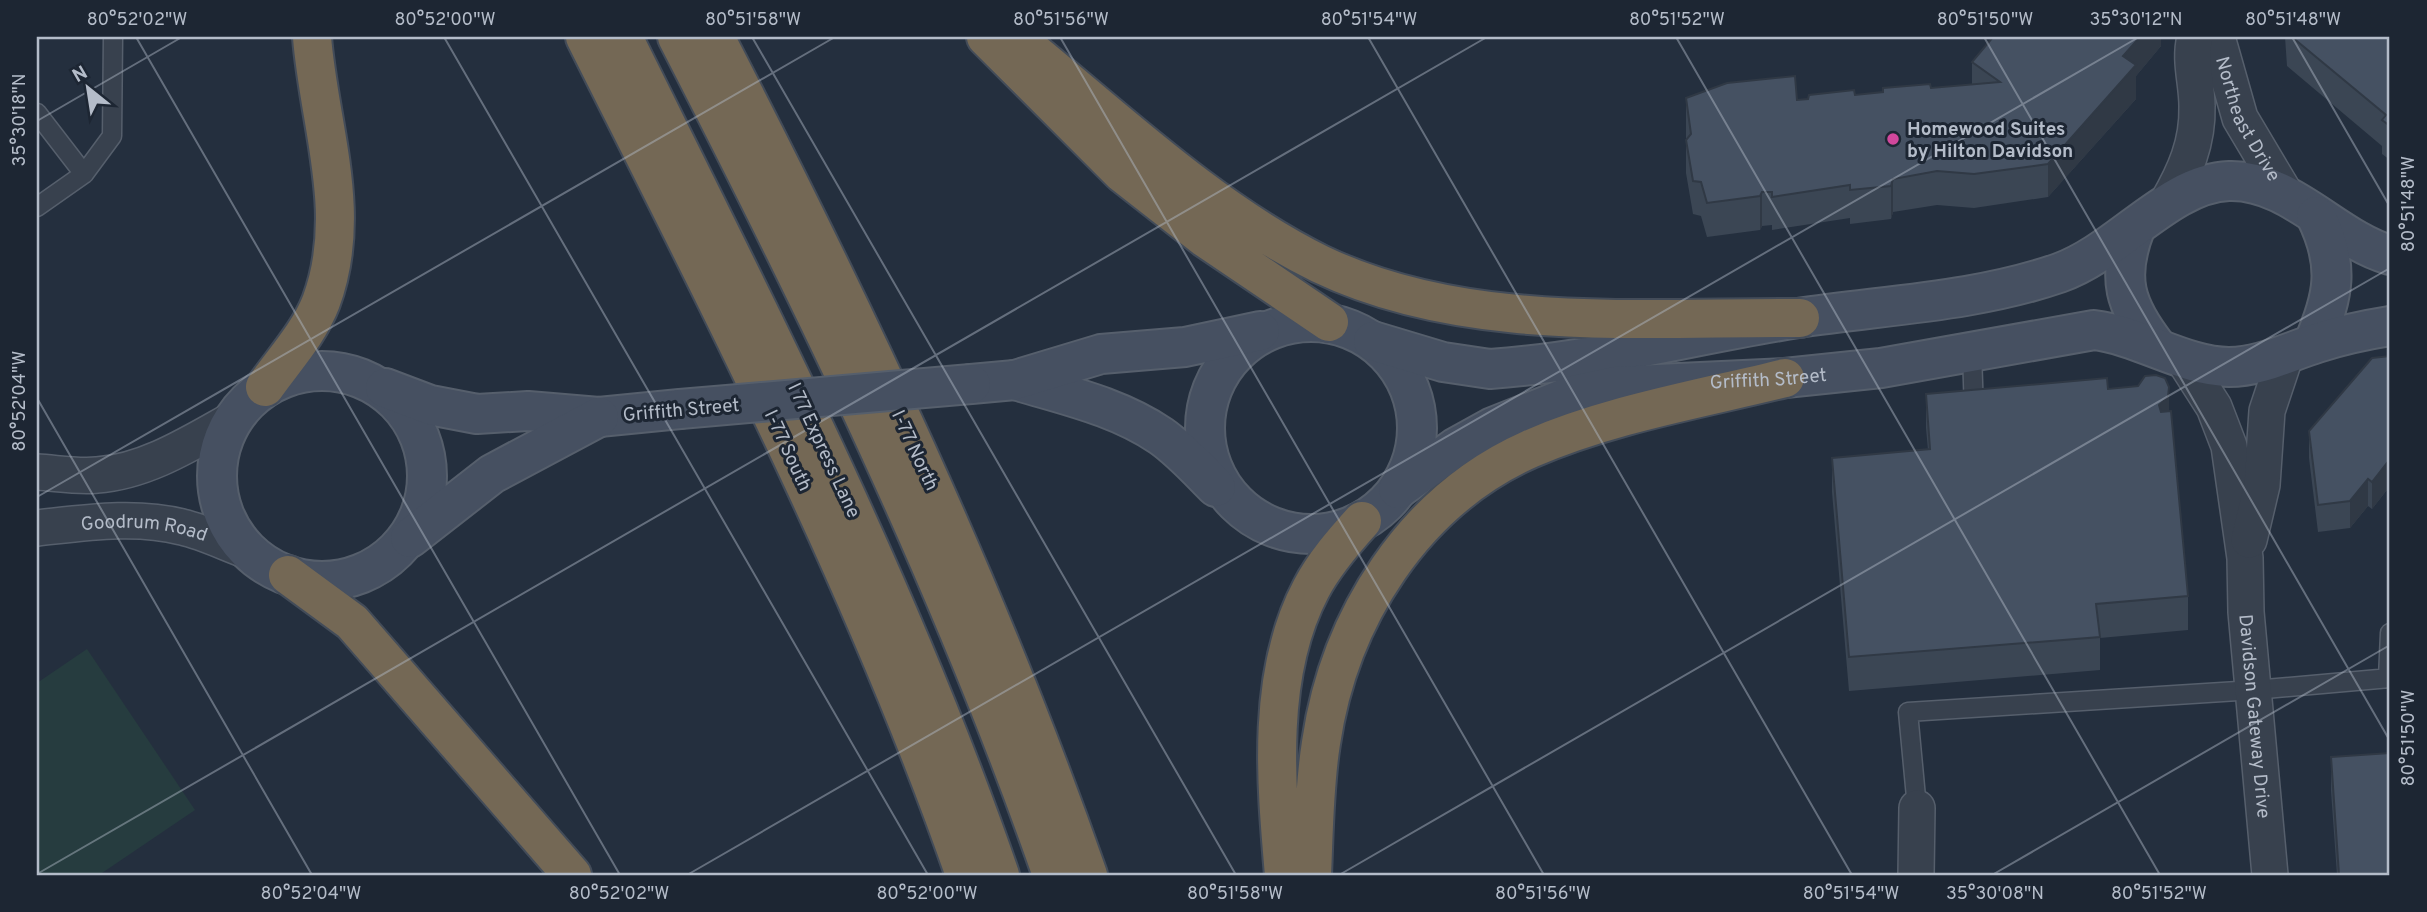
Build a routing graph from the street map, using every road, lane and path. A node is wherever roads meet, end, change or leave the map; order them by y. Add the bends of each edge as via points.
1 (113, 37) edge
2 (312, 37) edge
3 (585, 37) edge
4 (623, 37) edge
5 (677, 37) edge
6 (715, 37) edge
7 (986, 37) edge
8 (1015, 37) edge
9 (2195, 37) edge
10 (2217, 37) edge
11 (37, 113) edge
12 (84, 174) junction
13 (2167, 203) junction
14 (37, 207) edge
15 (2301, 207) junction
16 (2135, 229) junction
17 (2390, 255) edge
18 (1800, 318) junction
19 (1329, 322) junction
20 (1282, 325) junction
21 (2390, 326) edge
22 (1373, 341) junction
23 (2299, 349) junction
24 (2169, 352) junction
25 (1972, 353) junction
26 (1784, 378) junction
27 (1015, 380) junction
28 (377, 385) junction
29 (265, 387) junction
30 (598, 417) junction
31 (232, 420) junction
32 (1975, 428) edge
33 (37, 472) edge
34 (1398, 489) junction
35 (1228, 500) junction
36 (1363, 521) junction
37 (37, 528) edge
38 (397, 549) junction
39 (247, 551) junction
40 (2245, 558) junction
41 (288, 575) junction
42 (2390, 633) edge
43 (2389, 678) edge
44 (2254, 690) junction
45 (1917, 807) joint
46 (572, 875) edge
47 (965, 875) edge
48 (1000, 875) edge
49 (1052, 875) edge
50 (1088, 875) edge
51 (1284, 875) edge
52 (1312, 875) edge
53 (1916, 875) edge
54 (2270, 875) edge

1 - 12 lane via 112,136
2 - 29 highway via 336,199 334,252 313,318
3 - 47 highway, I-77 South via 811,498 911,730
4 - 48 highway, I 77 Express Lane via 842,483 942,717
5 - 49 highway via 886,463 987,699
6 - 50 highway, I-77 North via 813,230 965,556
7 - 19 highway via 1122,173 1205,238
8 - 18 highway via 1227,206 1321,264 1368,282 1414,298 1513,314
9 - 13 street, Northeast Drive via 2191,54 2196,130 2192,153
10 - 15 street, Northeast Drive via 2240,118
11 - 12 lane
12 - 14 lane
13 - 15 main road via 2206,184 2228,181 2269,187
13 - 16 main road
15 - 17 main road via 2351,240
15 - 23 main road via 2328,247 2332,288 2328,310
16 - 18 main road via 2081,264 2038,279 1921,304
16 - 24 main road via 2126,252 2126,289 2139,324
18 - 22 main road via 1490,369 1443,362
19 - 20 main road
19 - 22 main road
20 - 27 main road, Griffith Street via 1185,347 1101,354
20 - 35 main road via 1240,348 1213,387 1206,410 1208,457
21 - 23 main road
22 - 34 main road via 1391,356 1414,398 1417,445
23 - 24 main road via 2228,367
23 - 40 street, Davidson Gateway Drive via 2267,411 2262,485
24 - 25 main road, Griffith Street via 2119,333 2094,330
24 - 40 street, Davidson Gateway Drive via 2214,407 2229,446
25 - 26 main road, Griffith Street
25 - 32 lane
26 - 34 main road, Griffith Street via 1615,386 1573,395 1493,427
26 - 52 highway via 1563,436 1493,467 1433,514 1383,576 1343,657 1321,742
27 - 30 main road, Griffith Street, bridge
27 - 35 main road, Griffith Street via 1137,422 1183,454
28 - 29 main road via 333,370 286,376
28 - 30 main road, Griffith Street via 454,411
28 - 38 main road via 411,419 422,440 426,463 422,509
29 - 31 main road
30 - 38 main road, Griffith Street via 473,486
31 - 33 street via 180,449 125,470 97,475
31 - 39 main road via 222,442 217,489 232,533
34 - 36 main road
35 - 36 main road via 1270,526 1293,533 1341,530
36 - 51 highway via 1322,570 1291,641 1281,704 1278,768
37 - 39 street, Goodrum Road via 160,523
38 - 41 main road via 357,575 310,580
39 - 41 main road
40 - 44 street, Davidson Gateway Drive
41 - 46 highway via 359,629
42 - 43 lane
43 - 44 lane
44 - 45 lane via 1908,712
44 - 54 street, Davidson Gateway Drive
45 - 53 street

